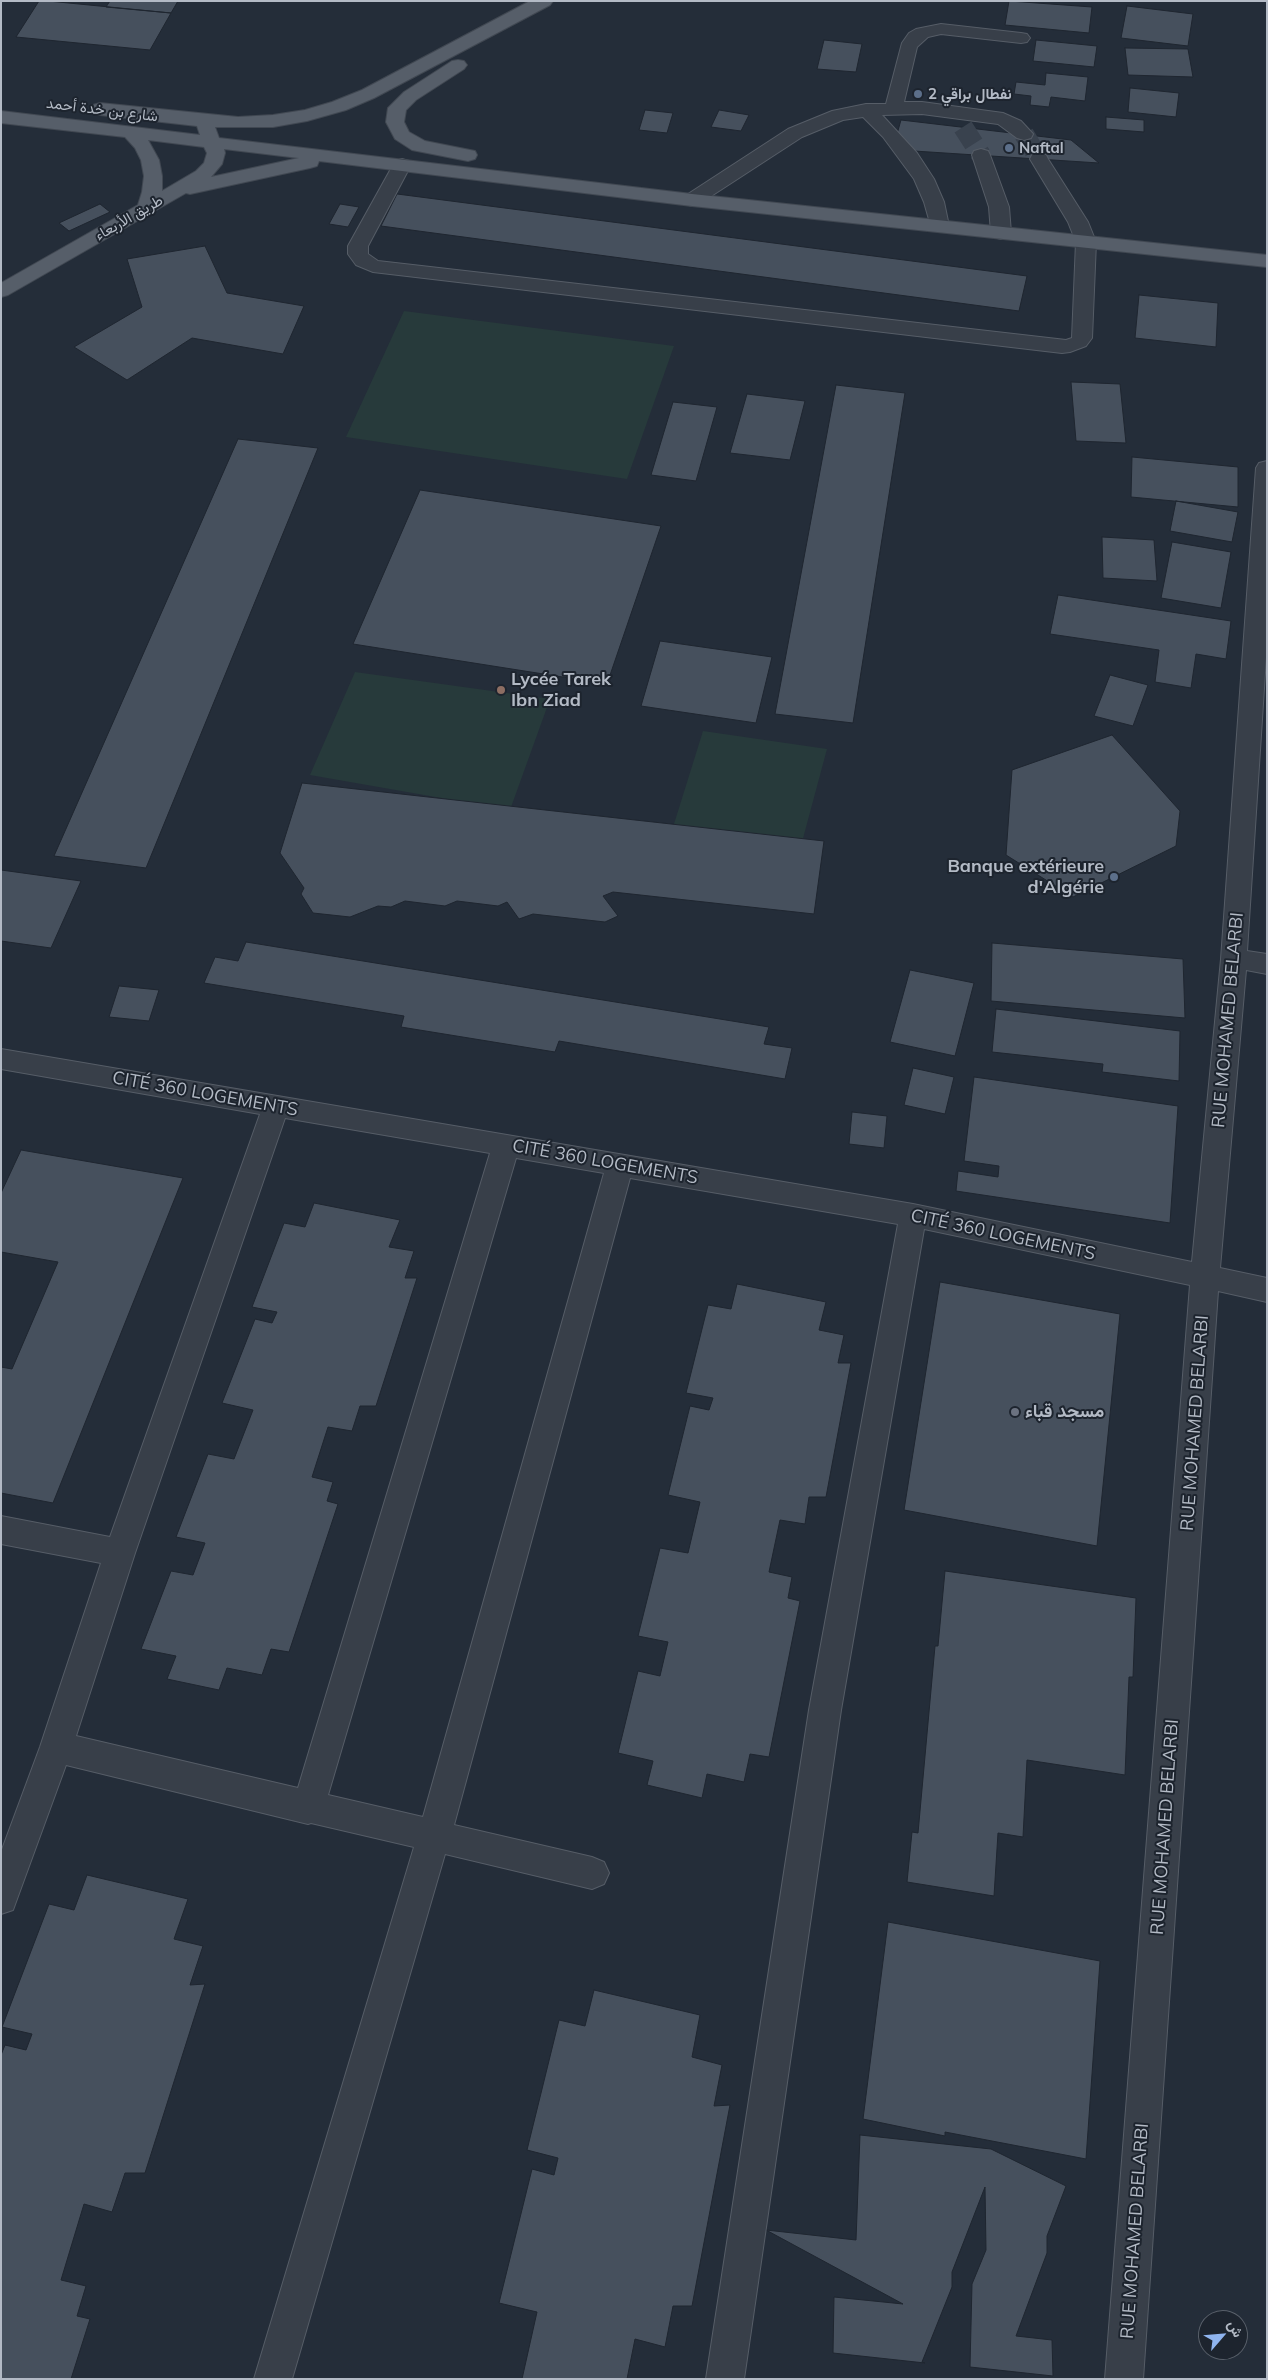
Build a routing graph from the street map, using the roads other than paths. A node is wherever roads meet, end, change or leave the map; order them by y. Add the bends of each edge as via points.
1 (536, 5) edge
2 (1021, 38) dead end
3 (78, 107) dead end
4 (894, 108) junction
5 (866, 110) junction
6 (948, 111) junction
7 (1, 117) edge
8 (203, 122) junction
9 (963, 127) tunnel mouth
10 (130, 132) junction
11 (1024, 134) tunnel mouth
12 (214, 143) junction
13 (981, 155) tunnel mouth
14 (341, 158) junction
15 (1039, 159) tunnel mouth
16 (402, 165) junction
17 (614, 190) junction
18 (177, 191) junction
19 (692, 200) junction
20 (146, 208) junction
21 (940, 226) junction
22 (1001, 233) junction
23 (1086, 242) junction
24 (1267, 261) edge
25 (1, 291) edge
26 (1267, 468) edge
27 (1234, 958) junction
28 (1267, 964) edge
29 (1, 1059) edge
30 (276, 1106) junction
31 (506, 1145) junction
32 (620, 1165) junction
33 (913, 1215) junction
34 (1205, 1279) junction
35 (1267, 1290) edge
36 (1, 1530) edge
37 (120, 1553) junction
38 (56, 1747) junction
39 (308, 1808) junction
40 (434, 1837) junction
41 (592, 1873) dead end
42 (1, 1898) edge
43 (273, 2379) edge
44 (725, 2379) edge
45 (1124, 2379) edge

1 - 8 main road, شارع بن خدة أحمد via 368,94 339,106 273,121
1 - 17 main road via 510,33 410,96 397,108 395,122 402,135 419,146 575,170
2 - 4 street via 941,30 922,33 908,47
3 - 8 main road, شارع بن خدة أحمد
4 - 5 street
4 - 6 street
5 - 19 street via 839,115 795,133
5 - 21 street via 910,157 924,179
6 - 9 street
6 - 11 street via 1003,119
7 - 10 main road
8 - 12 main road
10 - 12 main road
10 - 20 main road via 150,160 152,192
12 - 14 main road
12 - 18 main road, طريق الأربعاء via 213,164 203,175
13 - 22 street via 999,207
14 - 16 main road
14 - 18 main road via 257,172
15 - 23 street via 1078,222
16 - 17 main road
16 - 23 street via 358,246 358,254 363,261 373,266 1062,347 1082,338
17 - 19 main road
18 - 20 main road, طريق الأربعاء
19 - 21 main road
20 - 25 main road, طريق الأربعاء
21 - 22 main road
22 - 23 main road
23 - 24 main road
26 - 27 street, RUE MOHAMED BELARBI
27 - 28 street
27 - 34 street, RUE MOHAMED BELARBI
29 - 30 street, CITÉ 360 LOGEMENTS
30 - 31 street, CITÉ 360 LOGEMENTS
30 - 37 street
31 - 32 street, CITÉ 360 LOGEMENTS
31 - 39 street
32 - 33 street, CITÉ 360 LOGEMENTS
32 - 40 street
33 - 34 street, CITÉ 360 LOGEMENTS
33 - 44 street via 825,1710
34 - 35 street, CITÉ 360 LOGEMENTS
34 - 45 street, RUE MOHAMED BELARBI
36 - 37 street
37 - 38 street
38 - 39 street
38 - 42 street
39 - 40 street
40 - 41 street
40 - 43 street

